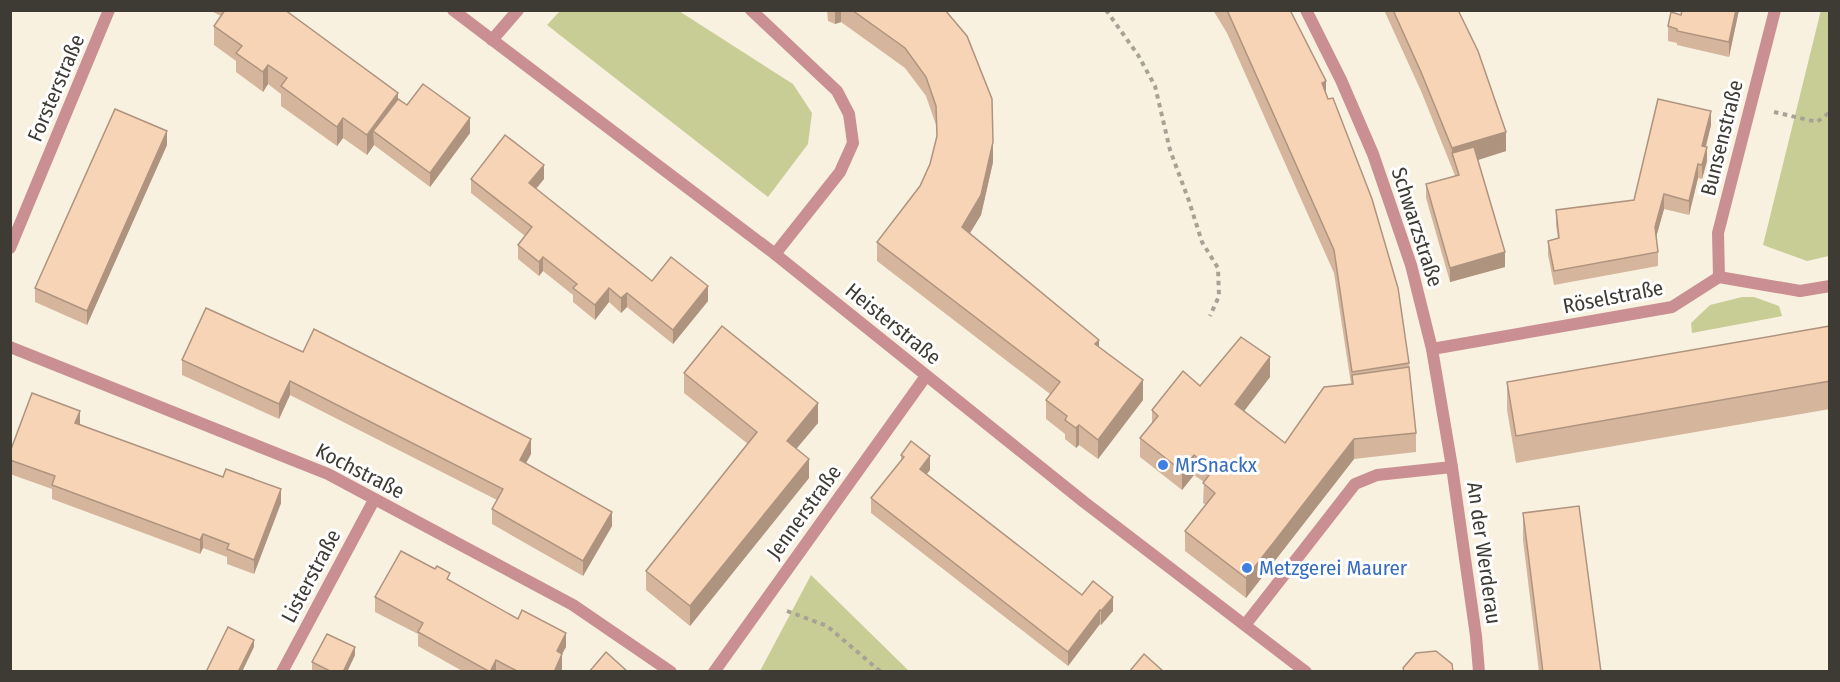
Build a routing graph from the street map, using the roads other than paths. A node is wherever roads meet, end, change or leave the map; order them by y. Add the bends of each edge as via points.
1 (109, 10) edge
2 (453, 10) edge
3 (518, 10) edge
4 (1306, 10) edge
5 (1774, 10) edge
6 (753, 11) edge
7 (492, 40) junction
8 (10, 248) edge
9 (775, 254) junction
10 (1719, 277) junction
11 (1830, 286) edge
12 (10, 347) edge
13 (1432, 349) junction
14 (926, 376) junction
15 (1452, 467) junction
16 (374, 500) junction
17 (1245, 625) junction
18 (282, 672) edge
19 (671, 672) edge
20 (714, 672) edge
21 (1306, 672) edge
22 (1479, 672) edge

1 - 8 street, Forsterstraße
2 - 7 street, Heisterstraße
3 - 7 street
4 - 13 street, Schwarzstraße via 1373,154 1411,265
5 - 10 street, Bunsenstraße via 1718,233
6 - 9 street via 837,92 849,114 853,143 840,172
7 - 9 street, Heisterstraße
9 - 14 street, Heisterstraße
10 - 11 street via 1800,291
10 - 13 street, Röselstraße via 1672,308
12 - 16 street, Kochstraße via 328,474
13 - 15 street, Schwarzstraße
14 - 17 street, Heisterstraße
14 - 20 street, Jennerstraße
15 - 17 street, An der Werderau via 1377,475 1355,484
15 - 22 street, An der Werderau
16 - 18 street, Listerstraße
16 - 19 street, Kochstraße via 573,605
17 - 21 street, Heisterstraße

